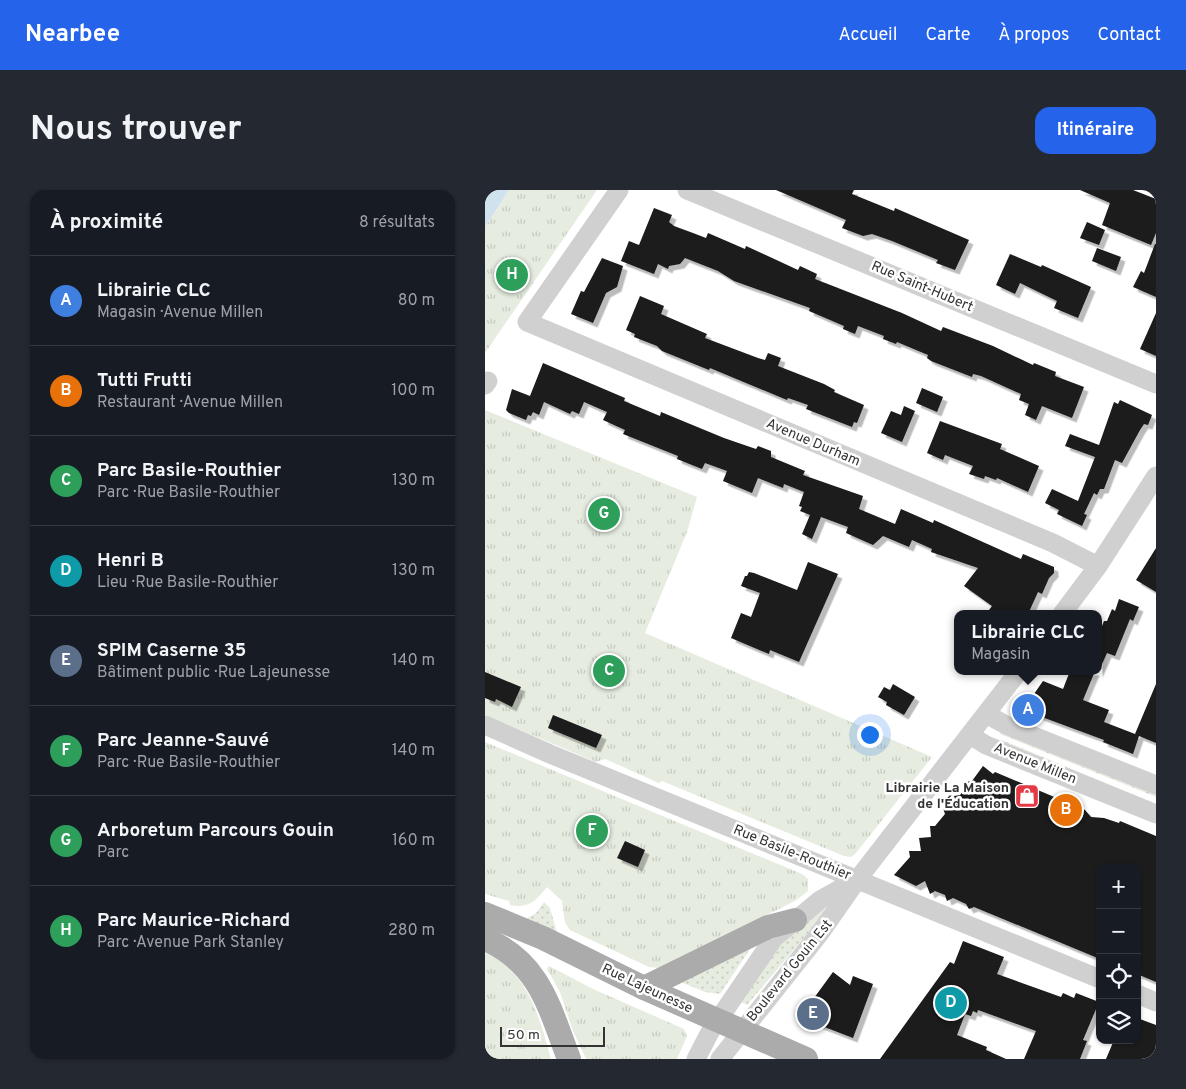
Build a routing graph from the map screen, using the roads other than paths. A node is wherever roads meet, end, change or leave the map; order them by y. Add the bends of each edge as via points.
1 (619, 190) edge
2 (687, 190) edge
3 (1156, 384) edge
4 (1156, 476) edge
5 (1098, 566) junction
6 (1065, 610) edge
7 (1016, 675) edge
8 (985, 714) junction
9 (485, 725) edge
10 (970, 735) junction
11 (1156, 785) edge
12 (1156, 814) edge
13 (857, 880) junction
14 (795, 920) junction
15 (486, 923) edge
16 (1096, 977) edge
17 (644, 988) junction
18 (1141, 996) edge
19 (1156, 1002) edge
20 (717, 1021) junction
21 (742, 1030) junction
22 (569, 1059) edge
23 (696, 1059) edge
24 (720, 1059) edge
25 (806, 1059) edge

1 - 5 street, Avenue Durham via 527,322 1067,549
2 - 3 street, Rue Saint-Hubert
4 - 5 street
5 - 6 street
7 - 8 street, Boulevard Gouin Est
8 - 10 street, Boulevard Gouin Est
8 - 11 street, Avenue Millen
9 - 13 street, Rue Basile-Routhier
10 - 12 street, Avenue Millen via 987,745
10 - 13 street, Boulevard Gouin Est
13 - 14 street, Boulevard Gouin Est via 820,900
13 - 16 street, Rue Basile-Routhier
13 - 21 street, Boulevard Gouin Est via 830,921
14 - 17 main road via 768,927
14 - 20 street, Boulevard Gouin Est via 764,950
15 - 17 main road, Rue Lajeunesse via 537,936
15 - 22 main road via 539,984
17 - 20 main road, Rue Lajeunesse
18 - 19 street
20 - 21 main road, Rue Lajeunesse
20 - 23 street, Boulevard Gouin Est
21 - 24 street, Boulevard Gouin Est
21 - 25 main road, Rue Lajeunesse

